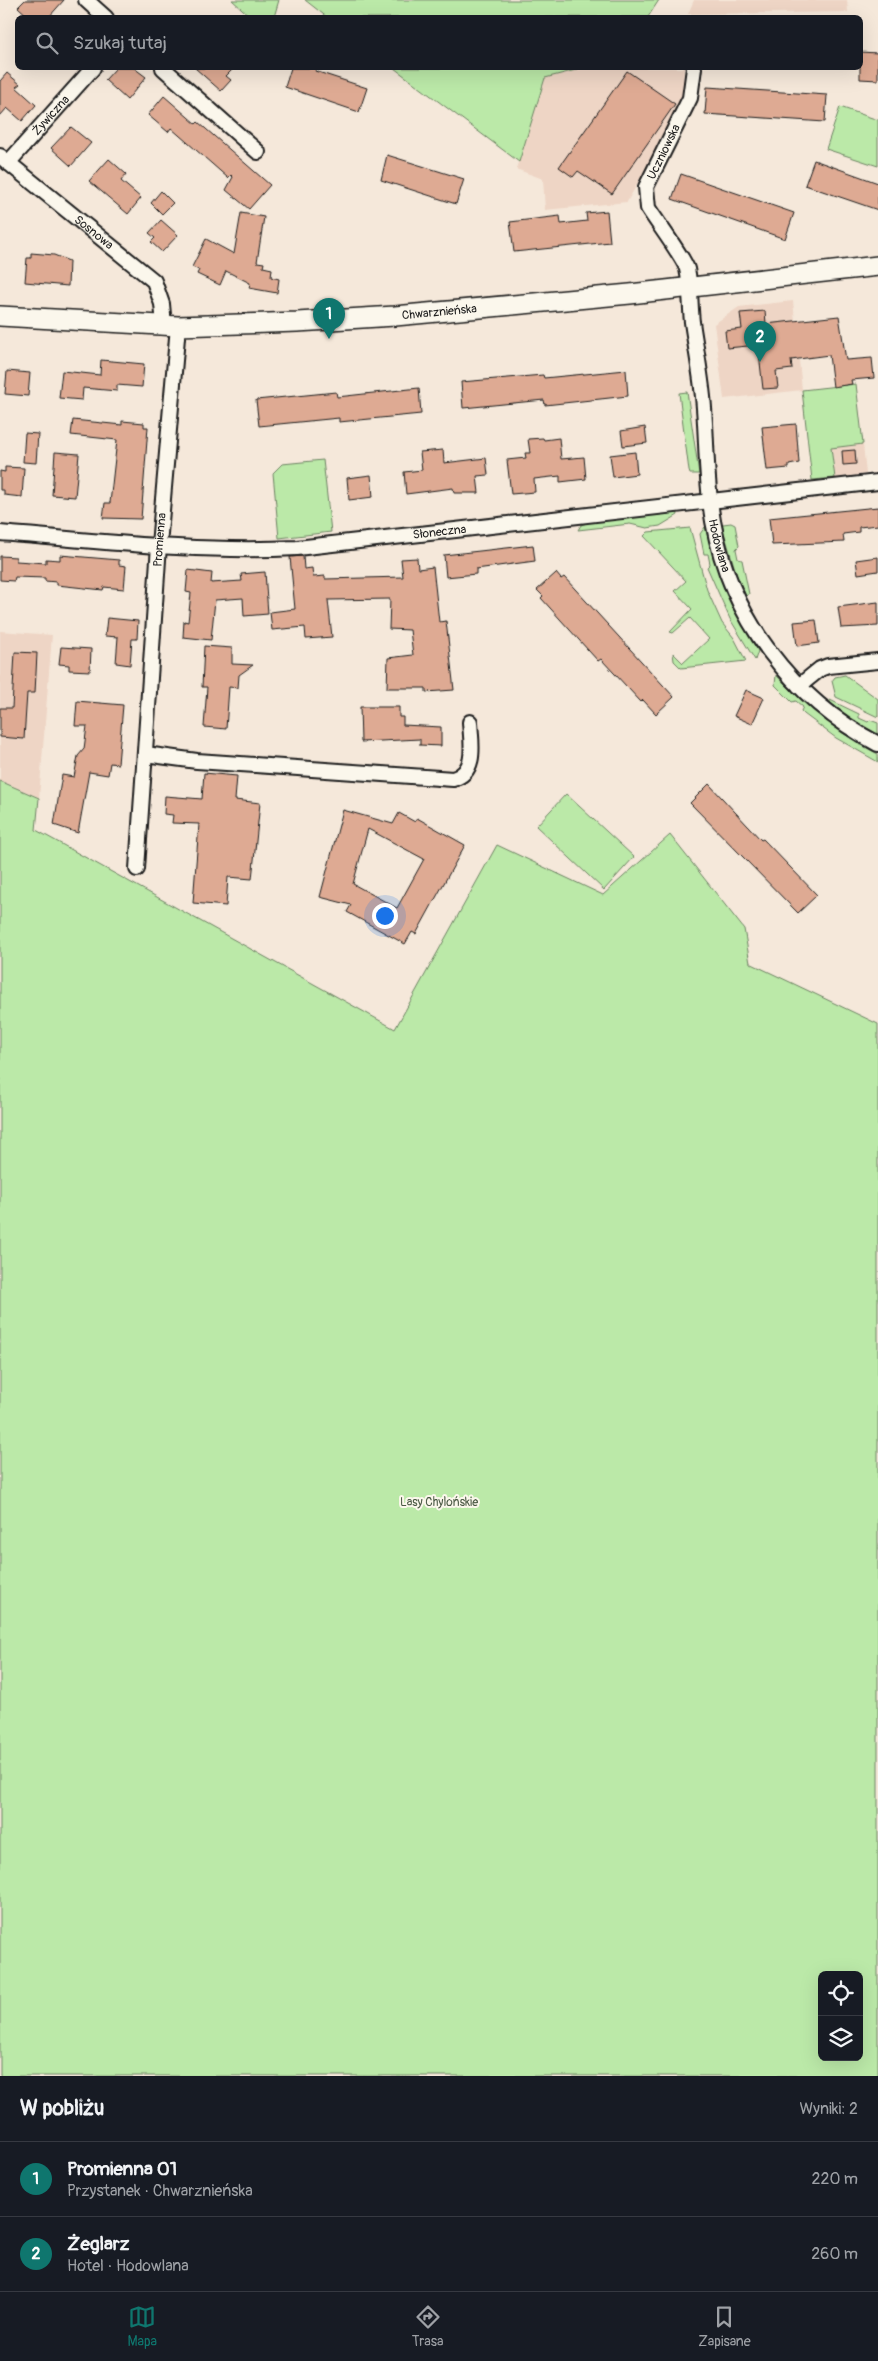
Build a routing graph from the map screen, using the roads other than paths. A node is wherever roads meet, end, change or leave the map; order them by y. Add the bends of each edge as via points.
1 (86, 0) edge
2 (103, 15) edge
3 (91, 70) edge
4 (165, 70) edge
5 (694, 70) edge
6 (258, 152) dead end
7 (4, 160) edge
8 (878, 266) edge
9 (688, 287) junction
10 (0, 316) edge
11 (171, 325) junction
12 (878, 482) edge
13 (710, 500) junction
14 (0, 532) edge
15 (159, 546) junction
16 (878, 661) edge
17 (799, 686) junction
18 (470, 722) dead end
19 (878, 744) edge
20 (145, 754) junction
21 (137, 869) dead end

1 - 2 street
3 - 7 street, Żywiczna
4 - 6 street
5 - 9 street, Uczniowska via 690,98 646,187 648,208 686,267
7 - 11 street, Sosnowa via 154,281
8 - 9 main road, Chwarznieńska
9 - 11 main road, Chwarznieńska via 395,316
9 - 13 street, Hodowlana via 704,408
10 - 11 main road, Chwarznieńska
11 - 15 street, Promienna
12 - 13 street, Słoneczna
13 - 15 street, Słoneczna via 297,548 251,550
13 - 17 street, Hodowlana via 721,557 741,607 771,654
14 - 15 street, Słoneczna
15 - 20 street, Promienna
16 - 17 street via 828,666
17 - 19 street, Hodowlana via 838,721
18 - 20 street via 470,765 461,777 453,779 197,761
20 - 21 street, Promienna

